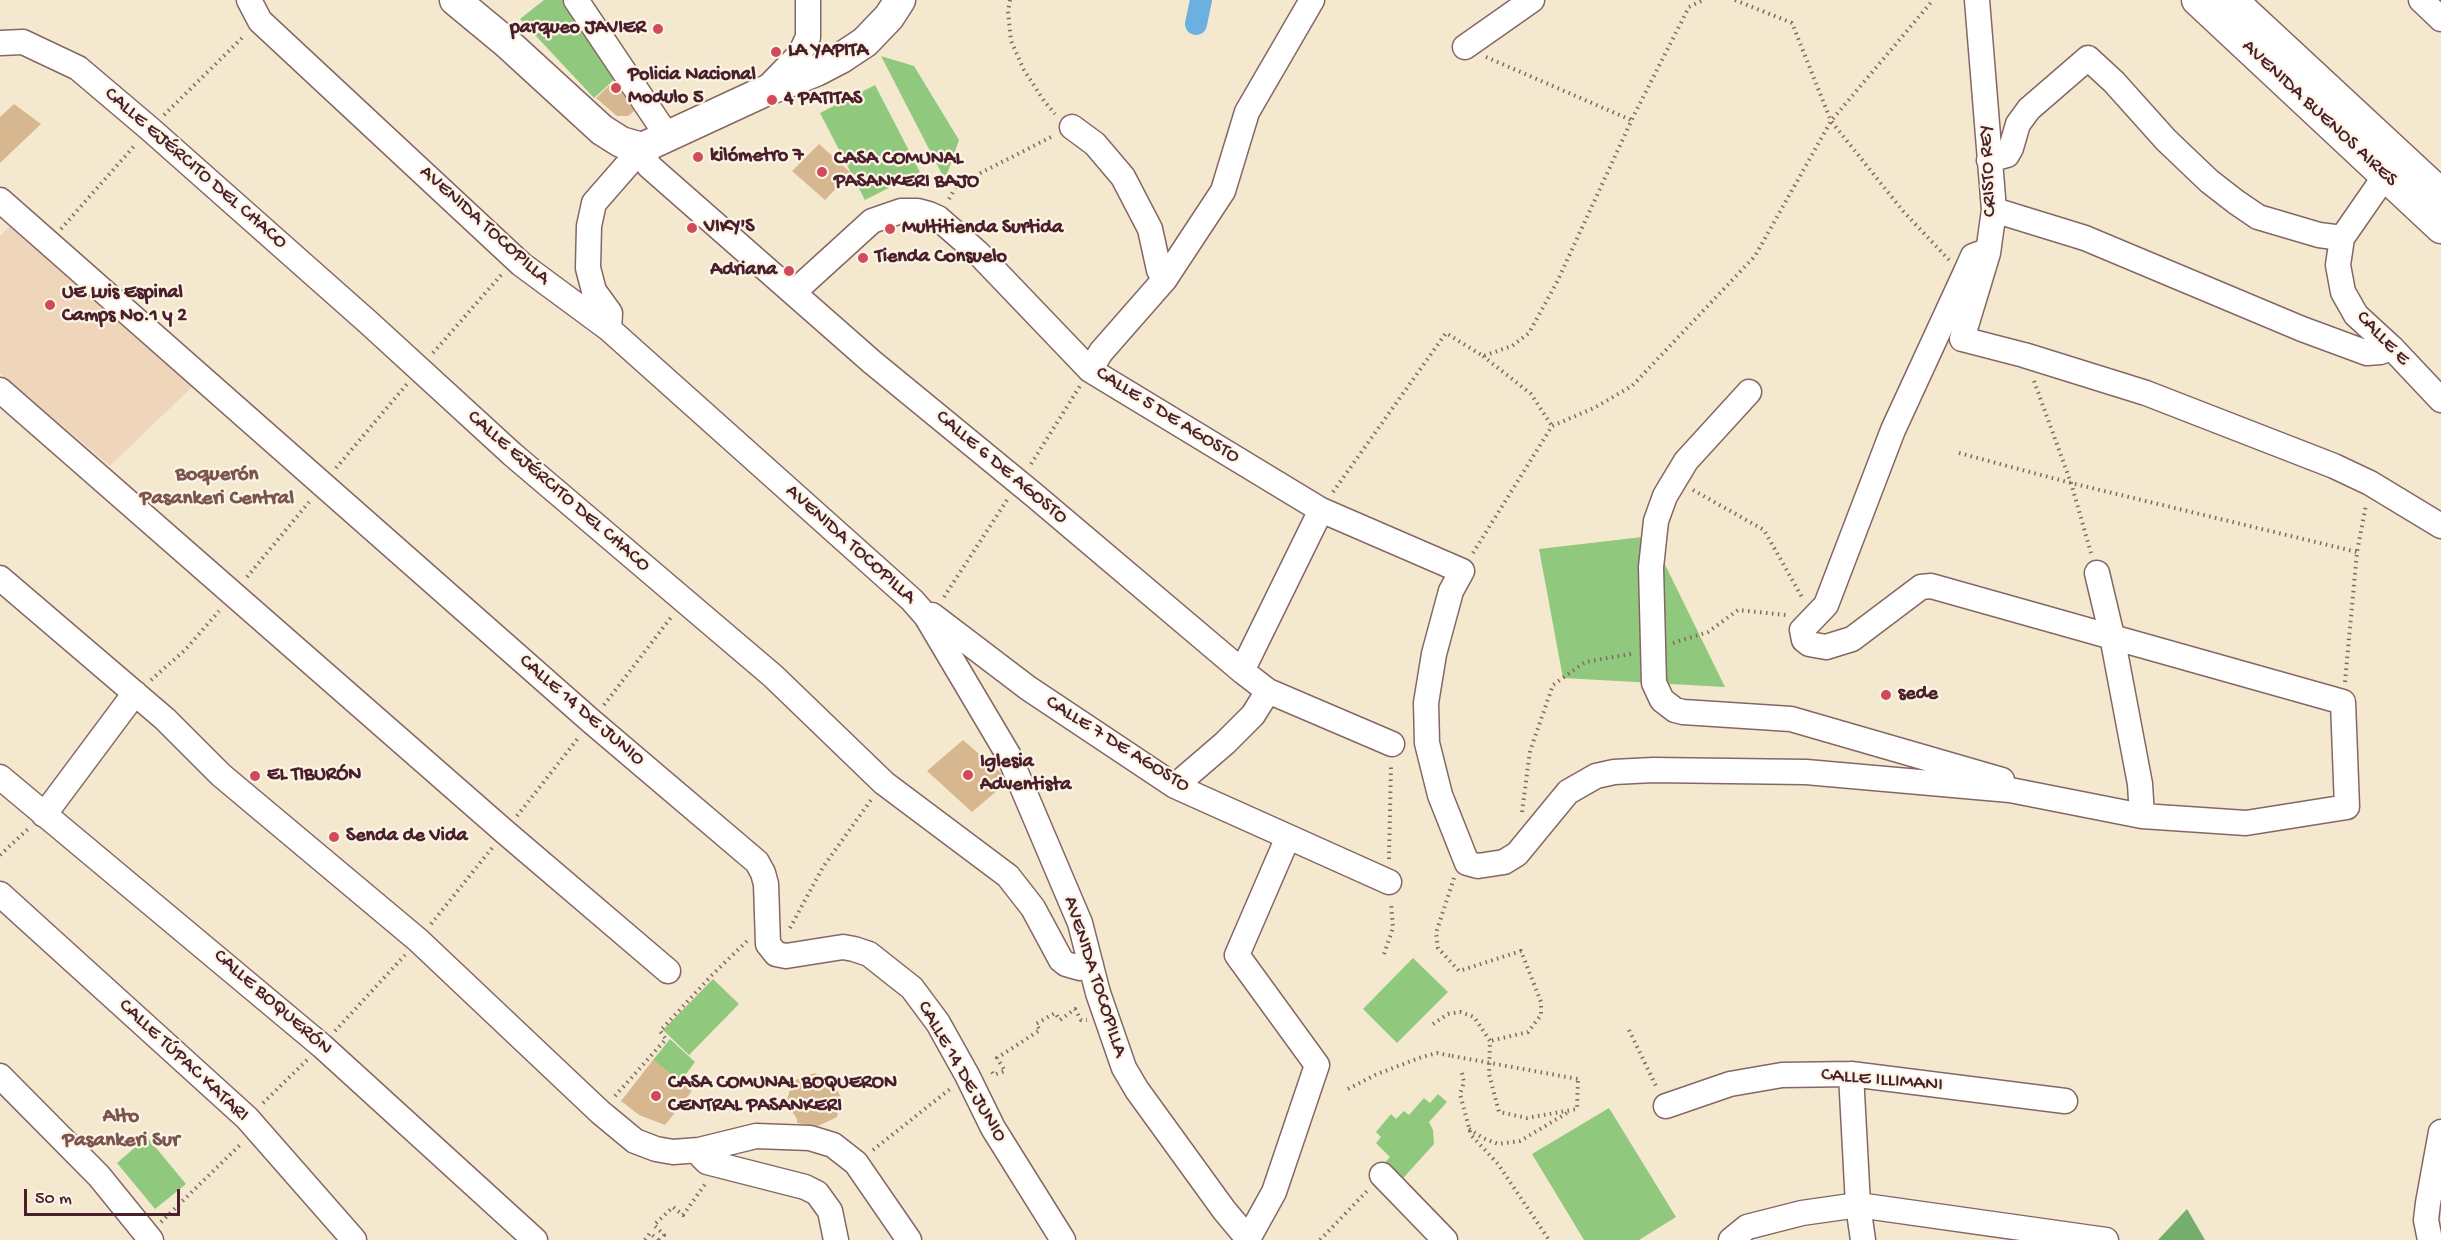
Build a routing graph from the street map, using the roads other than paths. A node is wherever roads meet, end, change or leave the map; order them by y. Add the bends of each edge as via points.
1 (249, 0) edge
2 (455, 0) edge
3 (576, 0) edge
4 (808, 0) edge
5 (900, 0) edge
6 (1312, 0) edge
7 (1532, 0) edge
8 (1977, 0) edge
9 (2197, 0) edge
10 (2232, 0) edge
11 (2421, 0) edge
12 (2441, 19) edge
13 (0, 43) edge
14 (1465, 47) road end
15 (763, 92) junction
16 (1072, 127) road end
17 (655, 143) junction
18 (1989, 160) junction
19 (2385, 176) junction
20 (2429, 194) edge
21 (0, 201) edge
22 (1994, 210) junction
23 (2441, 228) edge
24 (2342, 238) junction
25 (1988, 253) junction
26 (1165, 279) junction
27 (794, 292) junction
28 (609, 329) junction
29 (2391, 348) junction
30 (1090, 370) junction
31 (0, 390) edge
32 (1749, 392) dead end
33 (2441, 400) edge
34 (1321, 510) junction
35 (2441, 526) edge
36 (2097, 573) road end
37 (0, 578) edge
38 (926, 616) junction
39 (2112, 636) junction
40 (1242, 671) junction
41 (1268, 691) junction
42 (135, 693) junction
43 (1392, 744) road end
44 (0, 777) edge
45 (1175, 786) junction
46 (2010, 790) junction
47 (44, 815) junction
48 (2142, 816) junction
49 (1288, 837) junction
50 (1389, 882) road end
51 (0, 894) edge
52 (1091, 965) junction
53 (668, 971) dead end
54 (1851, 1074) junction
55 (0, 1076) edge
56 (2065, 1101) dead end
57 (1666, 1106) road end
58 (2441, 1132) edge
59 (699, 1150) junction
60 (1382, 1175) road end
61 (1858, 1205) junction
62 (1739, 1233) edge
63 (149, 1238) edge
64 (1249, 1239) edge
65 (354, 1240) edge
66 (536, 1240) edge
67 (836, 1240) edge
68 (909, 1240) edge
69 (1063, 1240) edge
70 (1445, 1240) edge
71 (1863, 1240) edge
72 (2106, 1240) edge
73 (2430, 1240) edge

1 - 28 street, AVENIDA TOCOPILLA via 260,21 521,264
2 - 17 main road via 602,130 621,142
3 - 17 street, CALLE 6 DE AGOSTO
4 - 15 street via 808,37 800,54
5 - 15 main road via 889,18 865,42 816,71
6 - 26 street via 1247,112 1223,191
7 - 14 street
8 - 18 street, CRISTO REY
9 - 19 main road, AVENIDA BUENOS AIRES
10 - 20 main road, AVENIDA BUENOS AIRES
11 - 12 street
13 - 52 street, CALLE EJÉRCITO DEL CHACO via 23,42 78,68 512,454 773,676 884,783 1008,876 1033,908 1061,960 1080,968
15 - 17 main road
16 - 26 street via 1095,144 1123,177 1150,229 1159,270
17 - 27 street, CALLE 6 DE AGOSTO via 649,166
17 - 28 street via 594,203 588,268 594,291 610,313
18 - 22 street, CRISTO REY
18 - 24 street via 2007,155 2018,124 2029,109 2088,58 2166,140 2236,202 2258,217 2319,236
19 - 20 main road, AVENIDA BUENOS AIRES
19 - 24 street, CALLE E
20 - 23 main road, AVENIDA BUENOS AIRES
21 - 69 street, CALLE 14 DE JUNIO via 757,862 766,884 768,944 776,954 786,956 843,947 869,954 912,988 979,1073 993,1128
22 - 25 street, CRISTO REY
22 - 29 street via 2085,238 2367,353
24 - 29 street, CALLE E via 2338,265 2343,292 2356,315
25 - 35 street, CRISTO REY via 1962,339 2146,393 2334,466
25 - 39 street via 1973,256 1893,430 1826,605 1802,630 1804,640 1816,646 1852,639 1921,587 1931,586
26 - 30 street
27 - 30 street, CALLE 5 DE AGOSTO via 872,221 901,211 918,211 938,218 978,253
27 - 40 street, CALLE 6 DE AGOSTO via 872,362
28 - 38 street, AVENIDA TOCOPILLA
29 - 33 street, CALLE E
30 - 34 street, CALLE 5 DE AGOSTO
31 - 53 street
32 - 46 street via 1686,461 1665,496 1656,521 1651,567 1654,683 1662,700 1683,712 1791,719 1999,778 2006,781
34 - 40 street
34 - 46 street, CALLE 5 DE AGOSTO via 1457,581 1434,654 1426,703 1427,742 1440,795 1467,863 1490,866 1517,854 1568,792 1596,776 1614,772 1806,772
36 - 39 street
37 - 42 street
38 - 45 street, CALLE 7 DE AGOSTO via 932,615 1028,688
38 - 52 street, AVENIDA TOCOPILLA via 1009,756 1080,923
39 - 48 street via 2140,784
39 - 48 street via 2343,702 2347,807 2246,823
40 - 41 street, CALLE 6 DE AGOSTO
41 - 43 street, CALLE 6 DE AGOSTO
41 - 45 street via 1253,715
42 - 47 street
42 - 59 street via 221,775 418,940 635,1141 673,1152
44 - 47 street, CALLE BOQUERÓN
45 - 49 street, CALLE 7 DE AGOSTO
46 - 48 street
47 - 66 street, CALLE BOQUERÓN via 322,1046
49 - 50 street, CALLE 7 DE AGOSTO
49 - 64 street via 1237,955 1317,1065 1274,1192
51 - 65 street, CALLE TÚPAC KATARI via 251,1124
52 - 64 street, AVENIDA TOCOPILLA via 1124,1068 1224,1210
54 - 56 street, CALLE ILLIMANI
54 - 57 street, CALLE ILLIMANI via 1782,1075 1730,1084
54 - 61 street
55 - 63 street via 99,1176
58 - 73 street via 2426,1220
59 - 67 street via 704,1160 718,1166 817,1193 830,1211
59 - 68 street via 756,1136 810,1138 833,1145 856,1163
60 - 70 street
61 - 62 street via 1802,1213
61 - 71 street
61 - 72 street

